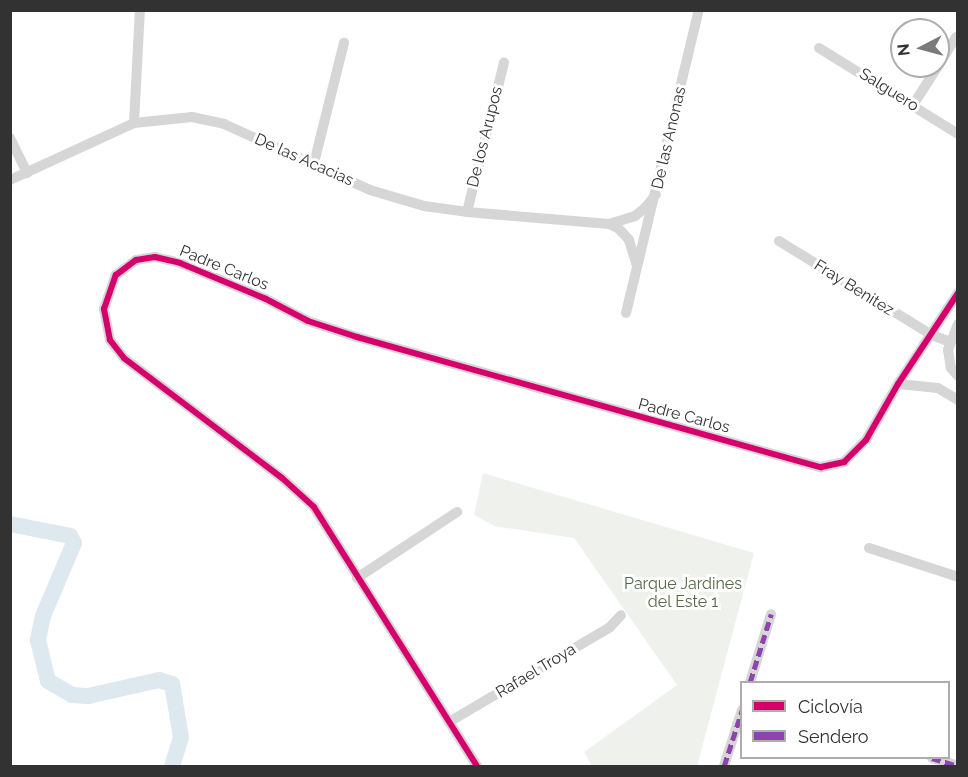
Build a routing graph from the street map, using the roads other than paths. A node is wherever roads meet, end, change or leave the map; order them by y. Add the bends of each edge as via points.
1 (140, 10) edge
2 (699, 10) edge
3 (344, 43) dead end
4 (819, 48) dead end
5 (504, 62) dead end
6 (930, 78) edge
7 (913, 105) junction
8 (134, 123) junction
9 (957, 134) edge
10 (10, 138) edge
11 (314, 163) junction
12 (27, 173) junction
13 (10, 180) edge
14 (656, 194) junction
15 (467, 212) junction
16 (609, 224) junction
17 (779, 241) dead end
18 (637, 265) junction
19 (957, 293) edge
20 (626, 313) dead end
21 (957, 324) edge
22 (930, 334) junction
23 (950, 342) junction
24 (957, 376) edge
25 (898, 384) junction
26 (957, 400) edge
27 (457, 512) dead end
28 (869, 548) dead end
29 (957, 577) edge
30 (357, 578) junction
31 (771, 614) dead end
32 (621, 615) dead end
33 (750, 681) edge
34 (740, 713) edge
35 (449, 722) junction
36 (935, 759) edge
37 (477, 766) edge
38 (724, 766) edge
39 (957, 766) edge

1 - 8 street
2 - 14 street, De las Anonas
3 - 11 street
4 - 7 street, Salguero
5 - 15 street, De los Arupos
6 - 7 street
7 - 9 street, Salguero
8 - 11 street, De las Acacias via 208,119
8 - 12 street, De las Acacias
10 - 12 street
11 - 15 street, De las Acacias via 370,190 424,206
12 - 13 street, De las Acacias
14 - 16 street via 635,216
14 - 18 street, De las Anonas
15 - 16 street, De las Acacias
16 - 18 street via 629,240
17 - 22 street, Fray Benitez
18 - 20 street, De las Anonas
19 - 22 street, Padre Carlos
21 - 23 street
22 - 23 street, Fray Benitez
22 - 25 street, Padre Carlos
23 - 24 street via 948,358
25 - 26 street via 938,388
25 - 30 street, Padre Carlos via 857,452 844,462 821,467 357,337 308,321 180,263 155,256 136,260 116,275 110,287 104,309 110,340 124,358 304,496
27 - 30 street
28 - 29 street
30 - 35 street, Padre Carlos
31 - 33 street
32 - 35 street, Rafael Troya via 610,627
34 - 38 street
35 - 37 street, Padre Carlos
36 - 39 street

